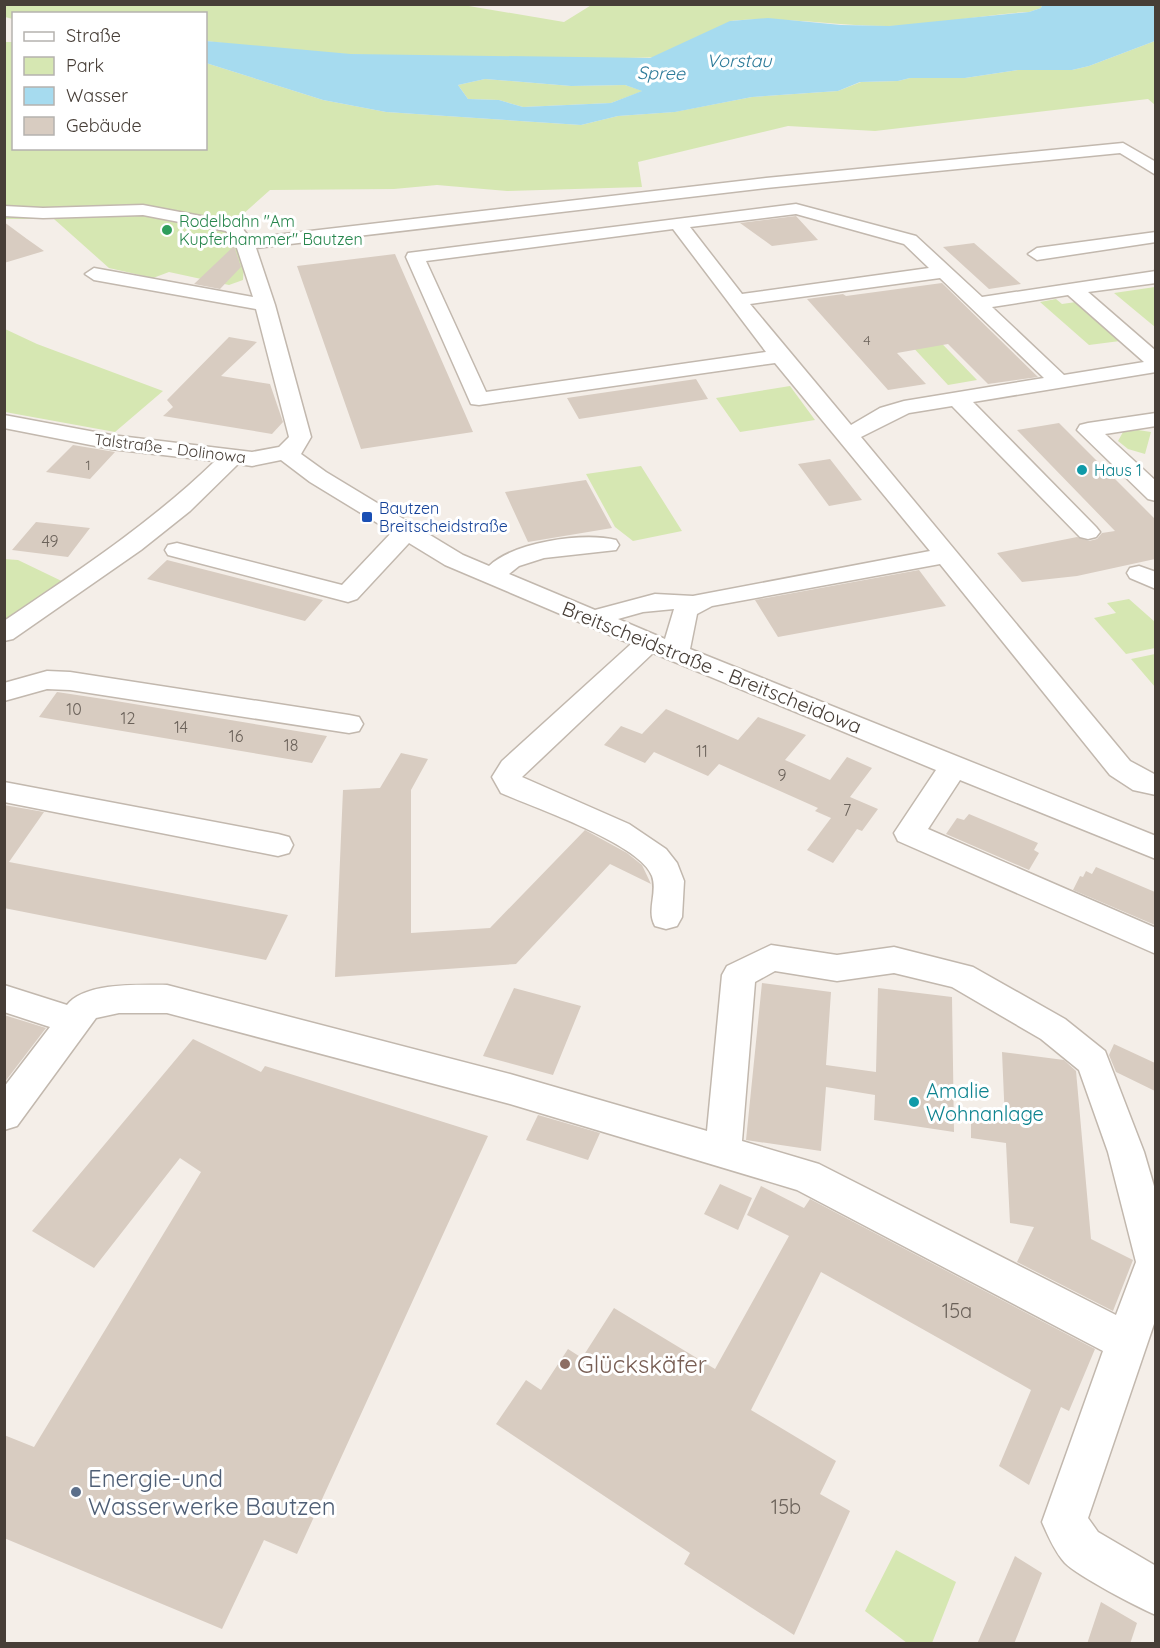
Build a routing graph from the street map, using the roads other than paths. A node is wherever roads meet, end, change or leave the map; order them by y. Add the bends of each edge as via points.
1 (1155, 170) edge
2 (4, 211) edge
3 (824, 216) junction
4 (678, 223) junction
5 (1155, 237) edge
6 (245, 244) junction
7 (1037, 254) dead end
8 (944, 272) junction
9 (94, 274) dead end
10 (1155, 277) edge
11 (877, 281) junction
12 (1072, 289) junction
13 (738, 300) junction
14 (977, 303) junction
15 (265, 305) junction
16 (780, 356) junction
17 (1155, 364) edge
18 (1060, 382) junction
19 (957, 398) junction
20 (1155, 419) edge
21 (4, 421) edge
22 (848, 435) junction
23 (285, 453) junction
24 (231, 458) junction
25 (1155, 494) edge
26 (407, 530) junction
27 (1088, 532) dead end
28 (608, 546) dead end
29 (177, 550) dead end
30 (945, 556) junction
31 (492, 576) junction
32 (694, 604) junction
33 (593, 619) junction
34 (4, 633) edge
35 (649, 642) junction
36 (676, 653) junction
37 (4, 692) edge
38 (349, 724) dead end
39 (953, 767) junction
40 (1155, 785) edge
41 (4, 792) edge
42 (278, 845) dead end
43 (1155, 848) edge
44 (666, 917) dead end
45 (1155, 942) edge
46 (4, 998) edge
47 (75, 1021) junction
48 (4, 1115) edge
49 (723, 1152) junction
50 (1125, 1341) junction
51 (1155, 1592) edge

1 - 6 street via 1123,148 766,183
2 - 6 street via 143,210 232,227
3 - 4 street via 796,209
3 - 8 street via 910,240
3 - 11 street via 844,230 876,243 890,257 889,269
4 - 13 street
4 - 16 street via 415,257 479,399
5 - 7 street
6 - 15 street
8 - 11 street
8 - 14 street
9 - 15 street
10 - 12 street
11 - 13 street
12 - 14 street
12 - 17 street
13 - 16 street
14 - 18 street
15 - 23 street via 299,428 297,444
16 - 22 street
17 - 18 street
18 - 19 street
19 - 22 street via 904,407
19 - 27 street
20 - 25 street via 1088,430
21 - 24 street, Talstraße - Dolinowa via 111,442
22 - 30 street
23 - 24 street, Talstraße - Dolinowa
23 - 26 street, Breitscheidstraße - Breitscheidowa
24 - 34 street via 158,525
26 - 29 street via 348,594
26 - 31 street, Breitscheidstraße - Breitscheidowa via 454,560
28 - 31 street via 592,543 522,557 505,564
30 - 32 street via 749,590
30 - 40 street via 1120,768 1143,783
31 - 33 street, Breitscheidstraße - Breitscheidowa
32 - 33 street via 662,600
32 - 36 street via 686,610
33 - 35 street, Breitscheidstraße - Breitscheidowa
35 - 36 street, Breitscheidstraße - Breitscheidowa
35 - 44 street via 512,768 507,777 511,786 602,824 650,852 667,873
36 - 39 street, Breitscheidstraße - Breitscheidowa
37 - 38 street via 47,680 70,681
39 - 43 street, Breitscheidstraße - Breitscheidowa
39 - 45 street via 909,833
41 - 42 street
46 - 47 street
47 - 48 street
47 - 49 street via 85,1007 119,999 167,999 510,1089
49 - 50 street via 806,1176
49 - 50 street via 739,975 771,958 837,968 894,960 961,976 1053,1029 1093,1061 1126,1152 1155,1262
50 - 51 street via 1064,1522 1082,1548

